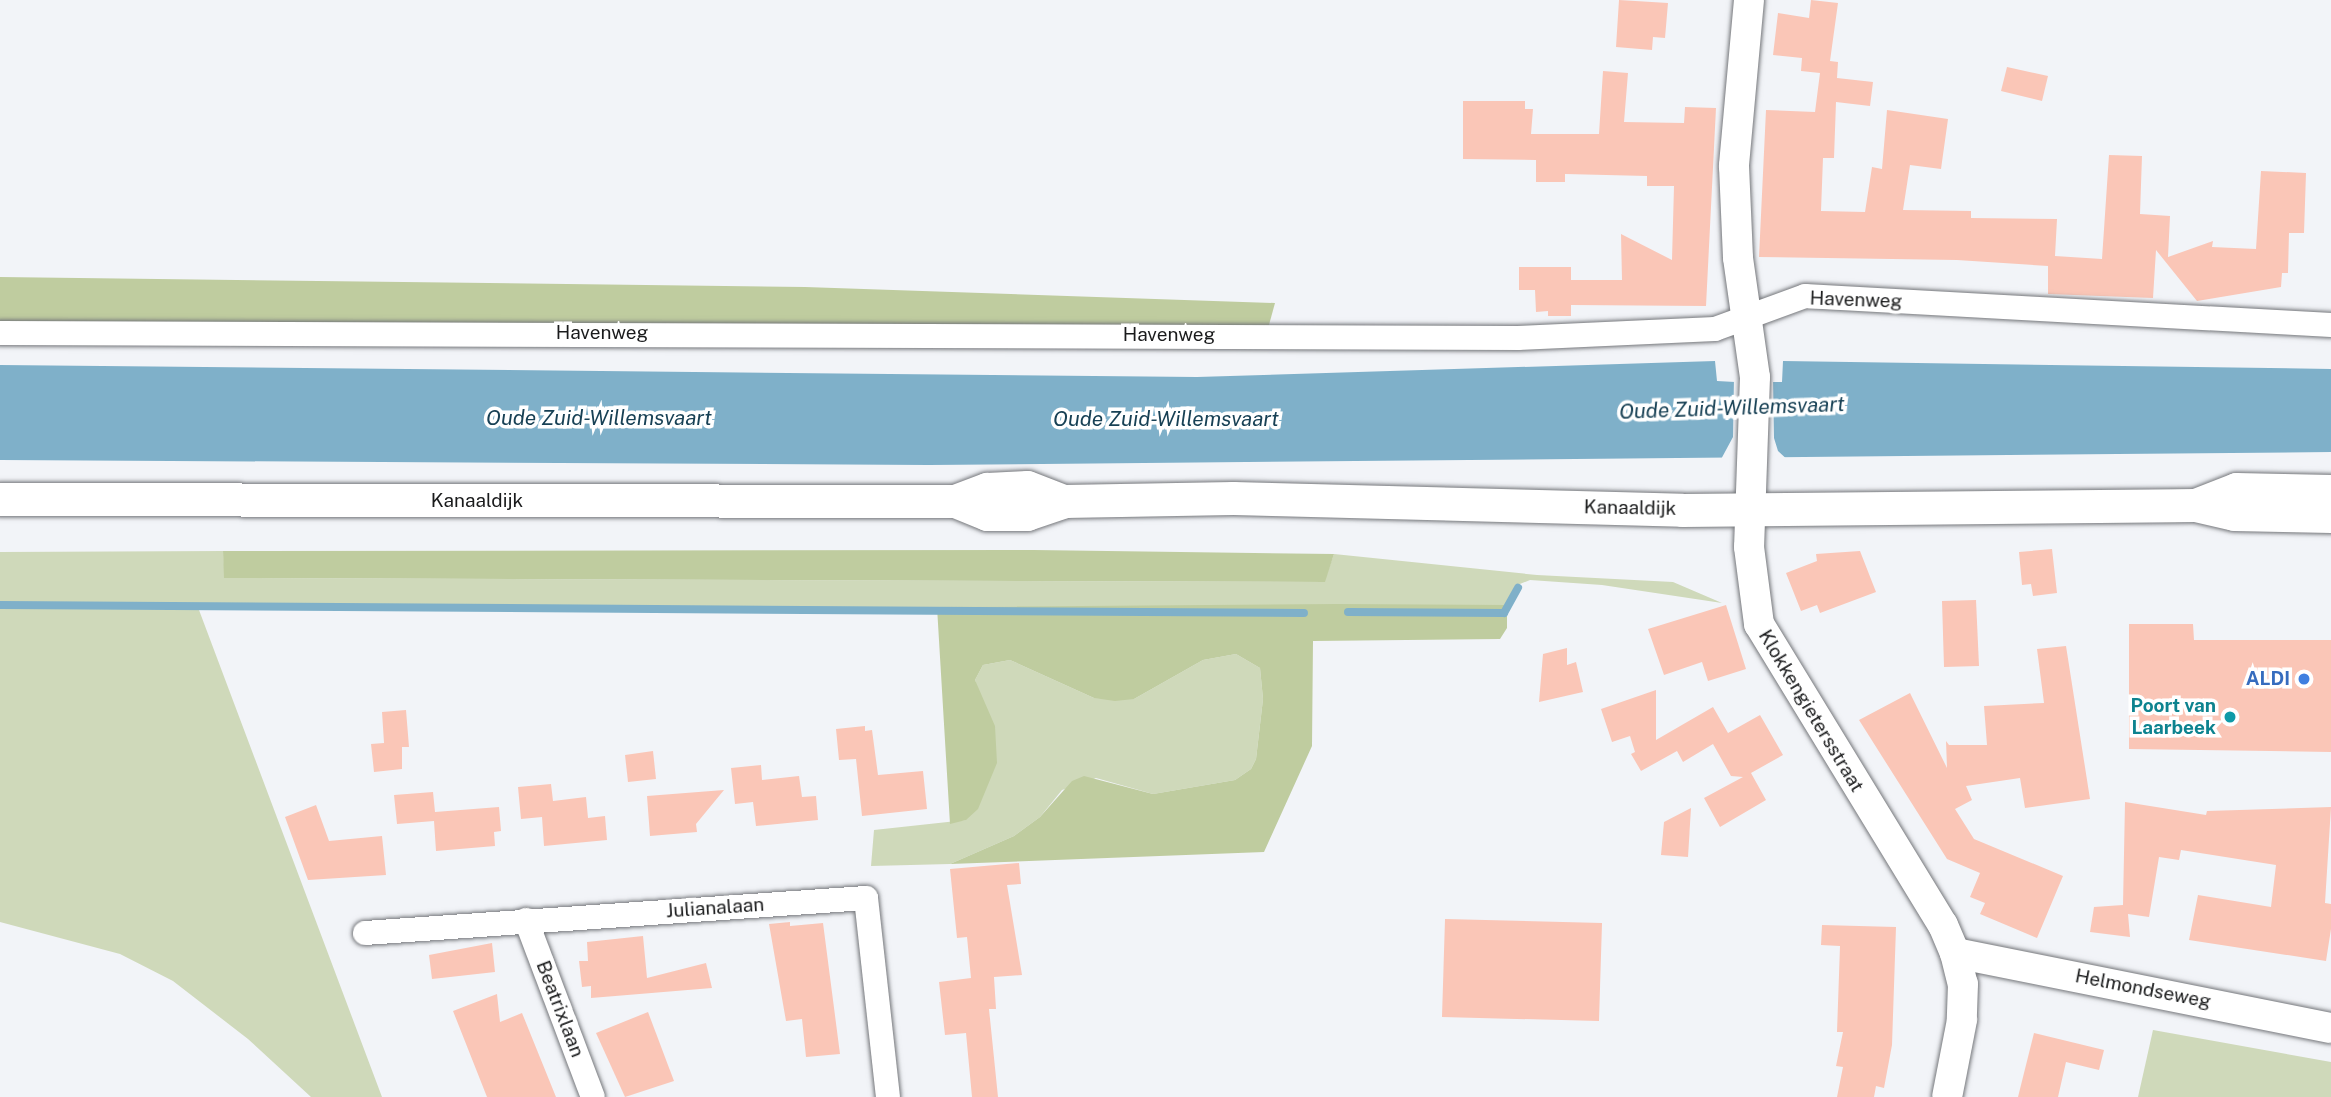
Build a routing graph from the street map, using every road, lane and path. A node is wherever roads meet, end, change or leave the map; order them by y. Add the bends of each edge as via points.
1 (1749, 0) edge
2 (1749, 317) junction
3 (2331, 325) edge
4 (0, 333) edge
5 (2331, 491) edge
6 (0, 499) edge
7 (2195, 505) junction
8 (1750, 510) junction
9 (2331, 516) edge
10 (526, 920) junction
11 (365, 933) dead end
12 (1955, 953) junction
13 (2331, 1028) edge
14 (593, 1097) edge
15 (888, 1097) edge
16 (1947, 1097) edge

1 - 2 street, Klokkengietersstraat via 1734,166 1738,258
2 - 3 street, Havenweg via 1805,296
2 - 4 street, Havenweg via 1715,329 1518,338
2 - 8 street, Klokkengietersstraat via 1755,377
5 - 7 main road, Kanaaldijk via 2236,489
6 - 8 main road, Kanaaldijk via 955,502 987,489 1027,488 1065,501 1233,498
7 - 8 main road, Kanaaldijk
7 - 9 main road, Kanaaldijk via 2234,514
8 - 12 street, Klokkengietersstraat via 1750,557 1759,624 1943,925
10 - 11 street, Julianalaan
10 - 14 street, Beatrixlaan
10 - 15 street, Julianalaan via 866,898
12 - 13 street, Helmondseweg
12 - 16 street, Klokkengietersstraat via 1964,984

